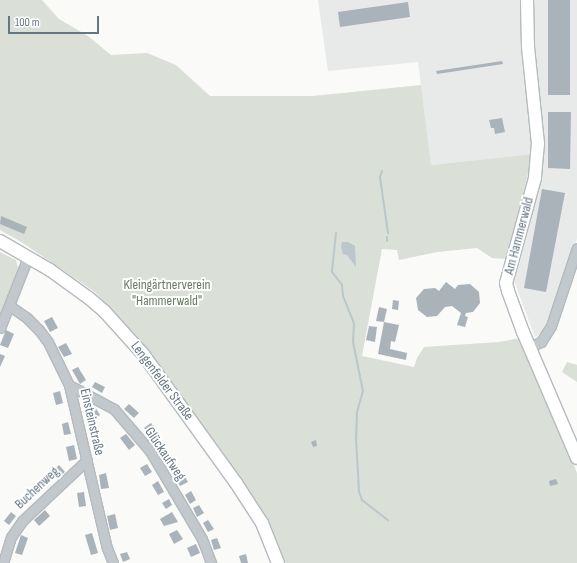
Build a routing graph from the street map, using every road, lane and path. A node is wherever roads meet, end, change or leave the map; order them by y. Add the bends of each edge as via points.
1 (527, 0) edge
2 (0, 241) edge
3 (577, 248) edge
4 (28, 257) junction
5 (10, 306) junction
6 (0, 328) edge
7 (529, 347) junction
8 (70, 385) junction
9 (577, 458) edge
10 (87, 460) junction
11 (3, 563) edge
12 (113, 563) edge
13 (211, 563) edge
14 (278, 563) edge

1 - 7 main road, Am Hammerwald via 528,47 538,143 535,178 506,283
2 - 4 main road, Lengenfelder Straße
3 - 7 street via 551,326 541,342
4 - 5 street
4 - 14 main road, Lengenfelder Straße via 89,298 143,354 258,516
5 - 6 street
5 - 8 street, Einsteinstraße via 39,330
7 - 9 main road, Am Hammerwald
8 - 10 street, Einsteinstraße
8 - 13 street, Glückaufweg via 114,409 150,451 202,539
10 - 11 street, Buchenweg via 22,521 11,537
10 - 12 street, Einsteinstraße via 107,548

